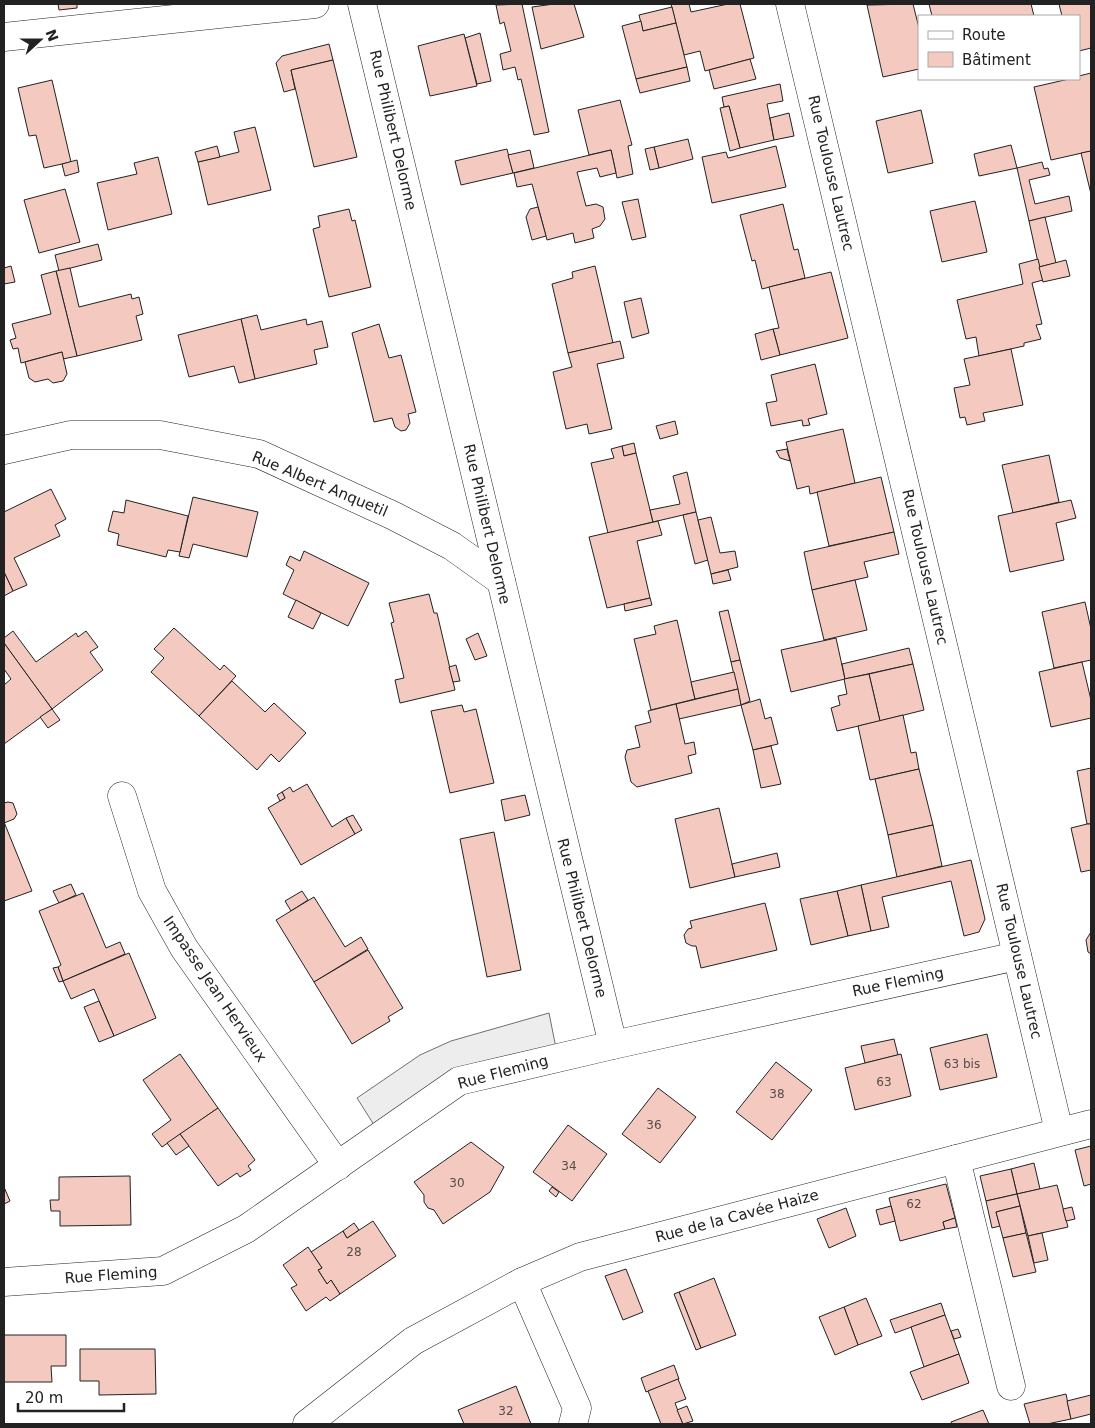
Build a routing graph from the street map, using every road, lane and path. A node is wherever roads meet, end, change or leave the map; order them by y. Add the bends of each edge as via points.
1 (315, 4) edge
2 (362, 4) edge
3 (790, 4) edge
4 (4, 37) edge
5 (4, 450) edge
6 (501, 581) junction
7 (122, 796) dead end
8 (1017, 956) junction
9 (613, 1045) junction
10 (1091, 1124) edge
11 (1059, 1131) junction
12 (956, 1159) junction
13 (338, 1166) junction
14 (4, 1282) edge
15 (522, 1282) junction
16 (1011, 1386) dead end
17 (307, 1424) edge
18 (573, 1424) edge

1 - 4 street
2 - 6 street, Rue Philibert Delorme
3 - 8 street, Rue Toulouse Lautrec
5 - 6 street, Rue Albert Anquetil via 71,434 160,435 259,454 452,546
6 - 9 street, Rue Philibert Delorme
7 - 13 street, Impasse Jean Hervieux via 152,891 184,948
8 - 9 street, Rue Fleming
8 - 11 street, Rue Toulouse Lautrec
9 - 13 street, Rue Fleming via 459,1081
10 - 11 street, Rue de la Cavée Haize
11 - 12 street, Rue de la Cavée Haize
12 - 15 street, Rue de la Cavée Haize via 580,1257
12 - 16 street
13 - 14 street, Rue Fleming via 246,1229 163,1271
15 - 17 street, Rue de la Cavée Haize via 413,1341
15 - 18 street via 576,1408

